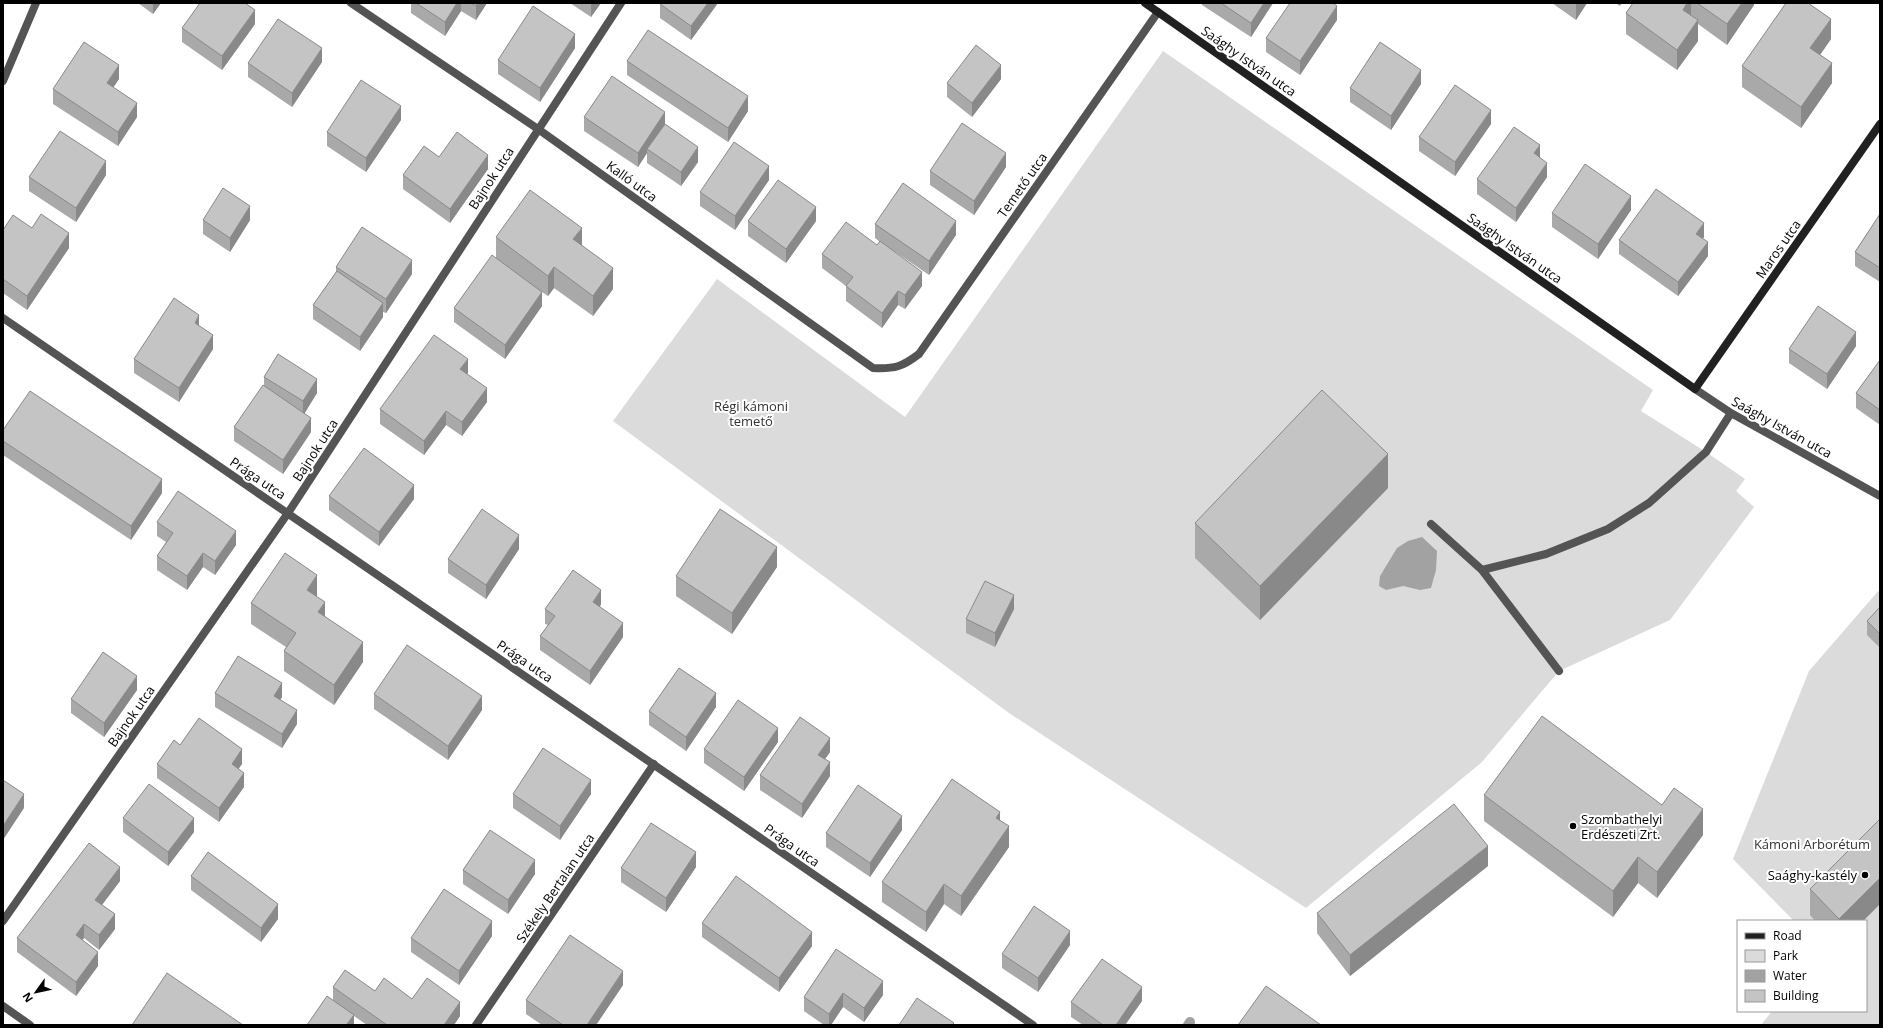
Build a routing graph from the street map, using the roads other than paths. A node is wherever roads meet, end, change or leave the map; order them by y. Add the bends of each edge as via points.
1 (36, 3) edge
2 (351, 3) edge
3 (621, 3) edge
4 (1145, 3) edge
5 (1158, 12) junction
6 (3, 81) edge
7 (1880, 124) edge
8 (538, 129) junction
9 (3, 318) edge
10 (900, 367) joint
11 (1695, 389) junction
12 (1731, 413) junction
13 (1880, 496) edge
14 (288, 513) junction
15 (1431, 524) dead end
16 (1482, 570) junction
17 (1559, 671) dead end
18 (654, 764) junction
19 (3, 921) edge
20 (3, 1006) edge
21 (30, 1025) edge
22 (476, 1025) edge
23 (1033, 1025) edge

1 - 6 street
2 - 8 street, Kalló utca
3 - 8 street, Bajnok utca
4 - 5 street, Saághy István utca
5 - 10 street, Temető utca via 919,354
5 - 11 street, Saághy István utca
7 - 11 street, Maros utca
8 - 10 street, Kalló utca via 873,368
8 - 14 street, Bajnok utca
9 - 14 street, Prága utca
11 - 12 street, Saághy István utca
12 - 13 street, Saághy István utca
12 - 16 street via 1706,452 1649,503 1608,529 1546,554
14 - 18 street, Prága utca
14 - 19 street, Bajnok utca
15 - 16 street
16 - 17 street
18 - 22 street, Székely Bertalan utca
18 - 23 street, Prága utca
20 - 21 street

